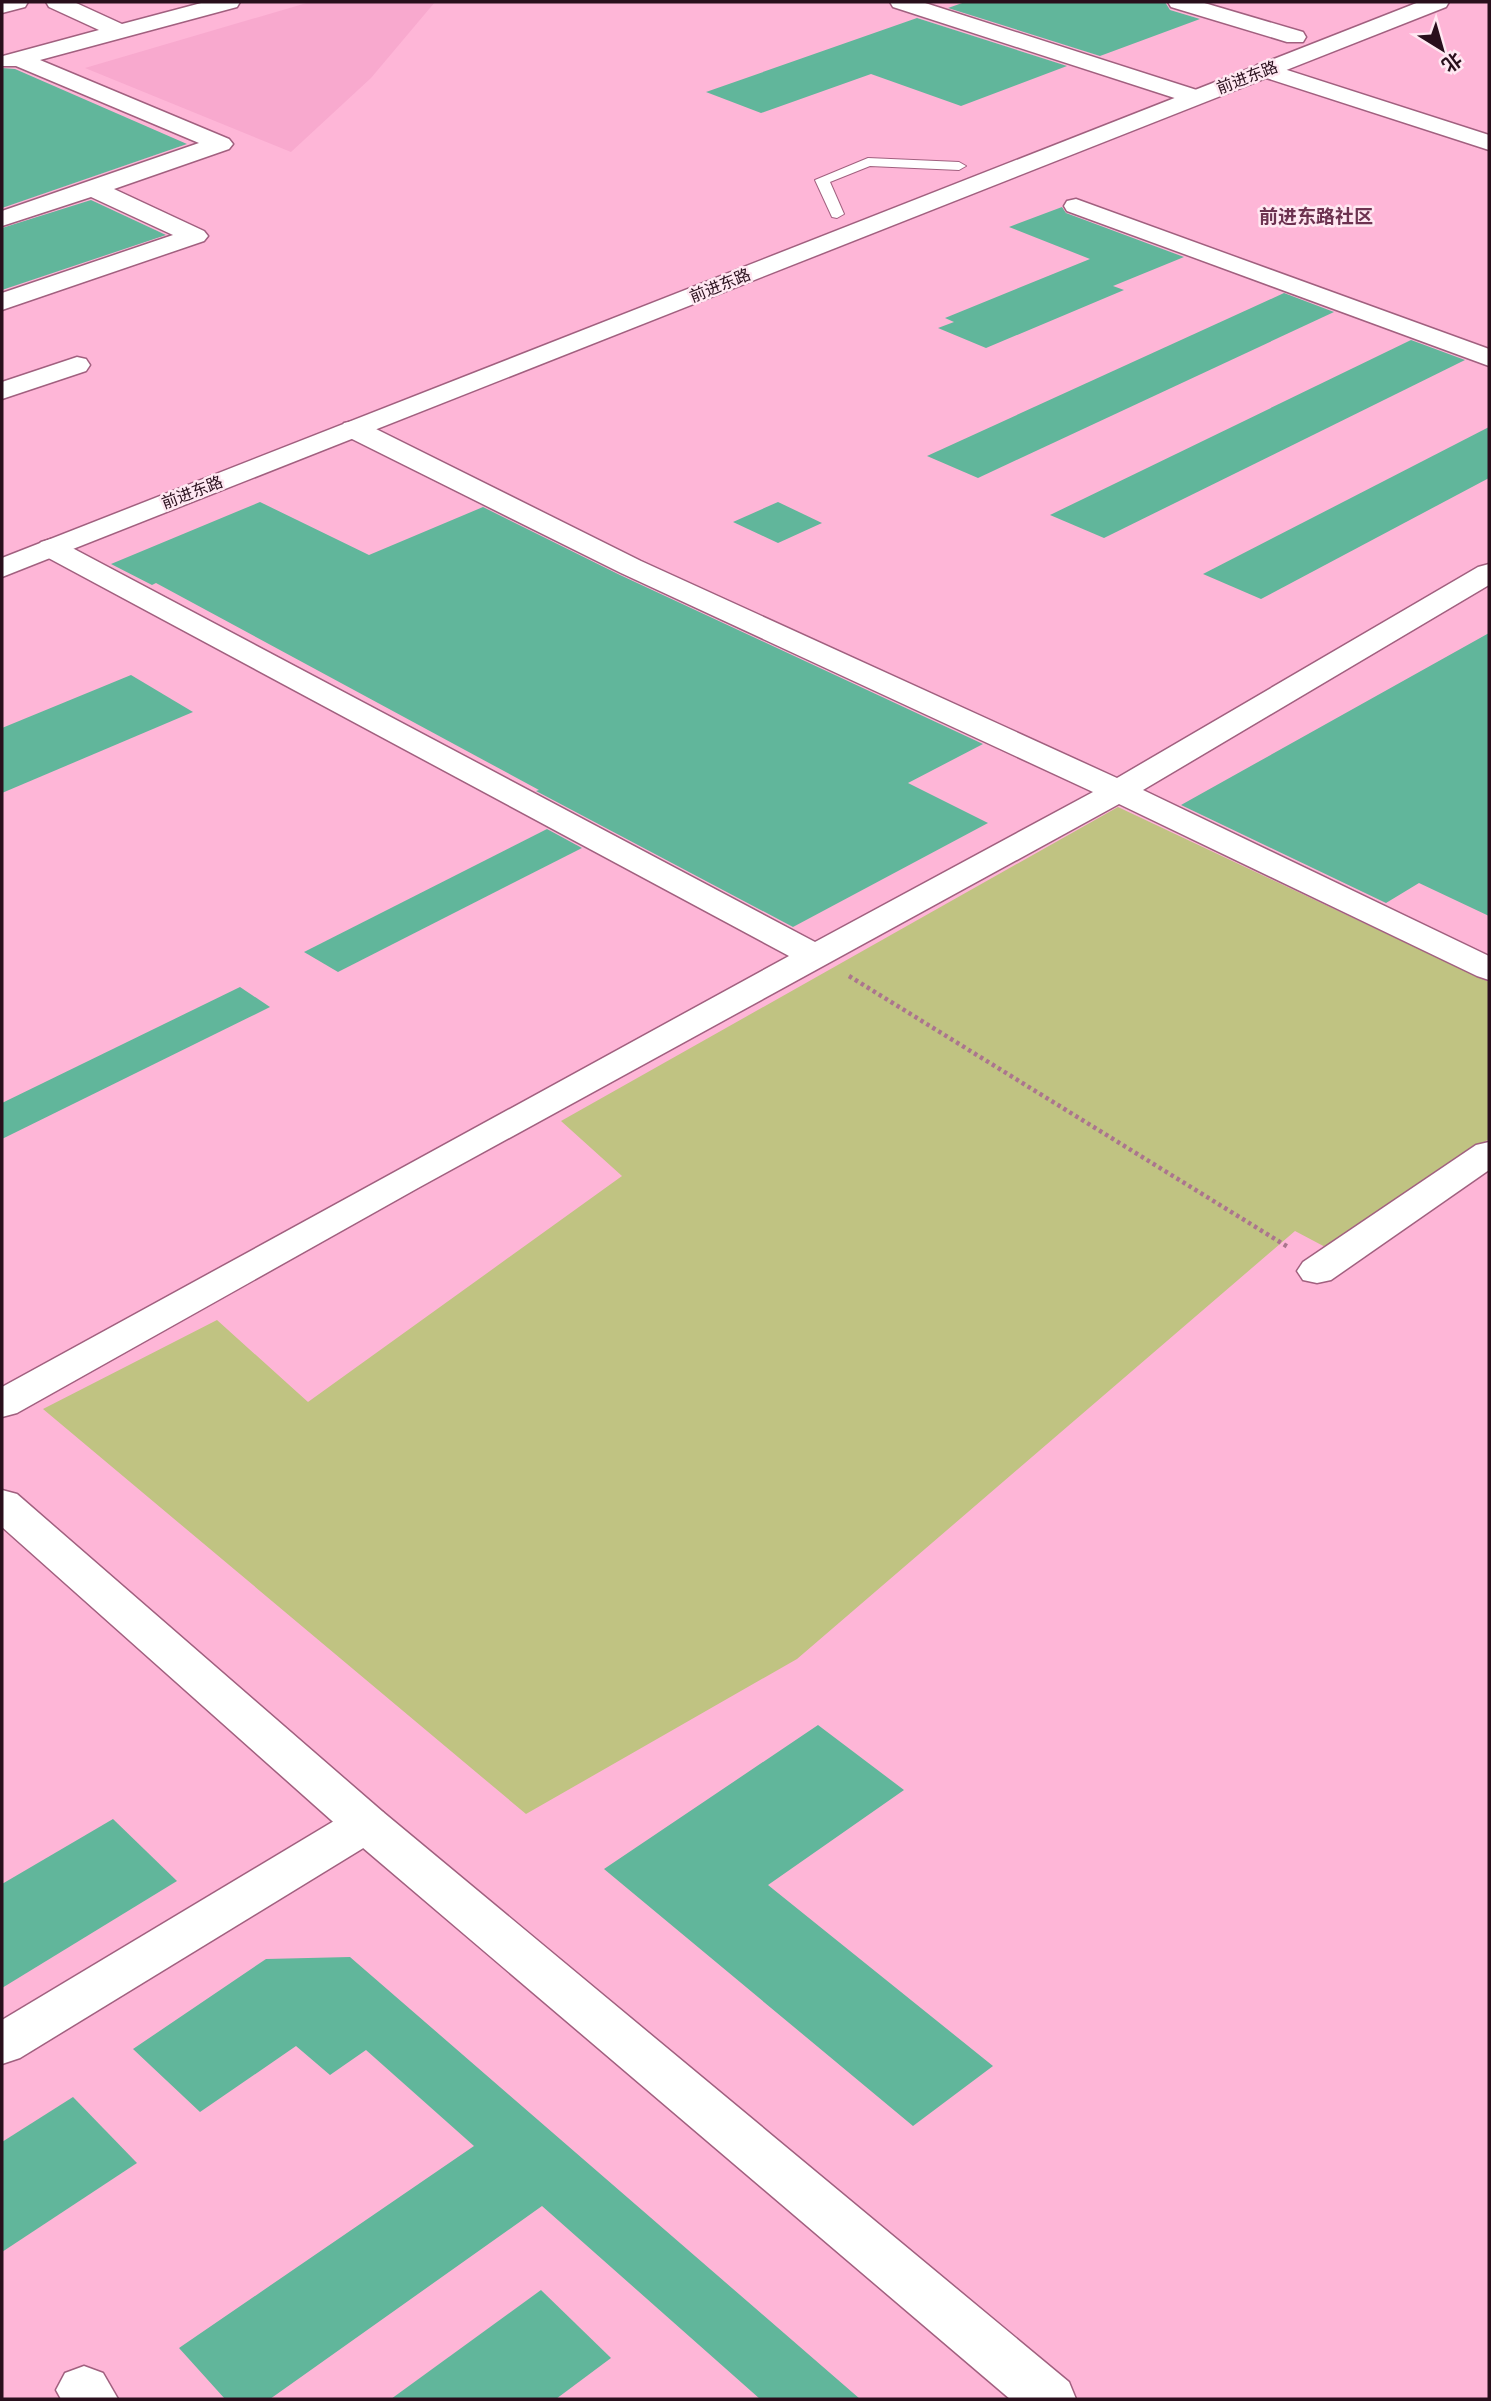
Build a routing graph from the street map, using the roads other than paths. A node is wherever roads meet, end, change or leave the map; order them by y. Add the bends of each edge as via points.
1 (17, 2) edge
2 (57, 2) edge
3 (229, 2) edge
4 (901, 2) edge
5 (1179, 2) edge
6 (1388, 2) edge
7 (1438, 2) edge
8 (2, 6) edge
9 (120, 31) junction
10 (1295, 37) junction
11 (10, 61) edge
12 (1265, 70) junction
13 (1164, 87) junction
14 (1195, 97) junction
15 (1489, 143) edge
16 (959, 166) junction
17 (92, 188) junction
18 (1076, 206) dead end
19 (837, 214) junction
20 (2, 219) edge
21 (667, 280) dead end
22 (2, 302) edge
23 (1489, 358) edge
24 (76, 365) dead end
25 (2, 391) edge
26 (354, 429) junction
27 (51, 548) junction
28 (2, 568) edge
29 (1481, 584) edge
30 (1118, 791) junction
31 (815, 956) junction
32 (1489, 969) edge
33 (1489, 1153) edge
34 (1317, 1271) road end
35 (2, 1404) edge
36 (2, 1504) edge
37 (366, 1824) junction
38 (2, 2044) edge
39 (1049, 2399) edge

1 - 8 street
2 - 9 street
3 - 9 street
4 - 13 street
5 - 10 street
6 - 10 street, 前进东路
7 - 12 street, 前进东路
9 - 11 street
10 - 13 street, 前进东路
11 - 17 street via 221,144
12 - 14 street, 前进东路
12 - 15 street
13 - 14 street
13 - 16 street, 前进东路
14 - 26 street, 前进东路
16 - 19 street, 前进东路
16 - 19 lane via 868,162 833,175 822,180
17 - 20 street
17 - 22 street via 195,236
18 - 23 street
19 - 21 street, 前进东路
24 - 25 street
26 - 27 street, 前进东路
26 - 30 street via 631,567
27 - 28 street, 前进东路
27 - 31 street
29 - 30 street
30 - 31 street
30 - 32 street
31 - 35 street
33 - 34 street
36 - 37 street
37 - 38 street
37 - 39 street

